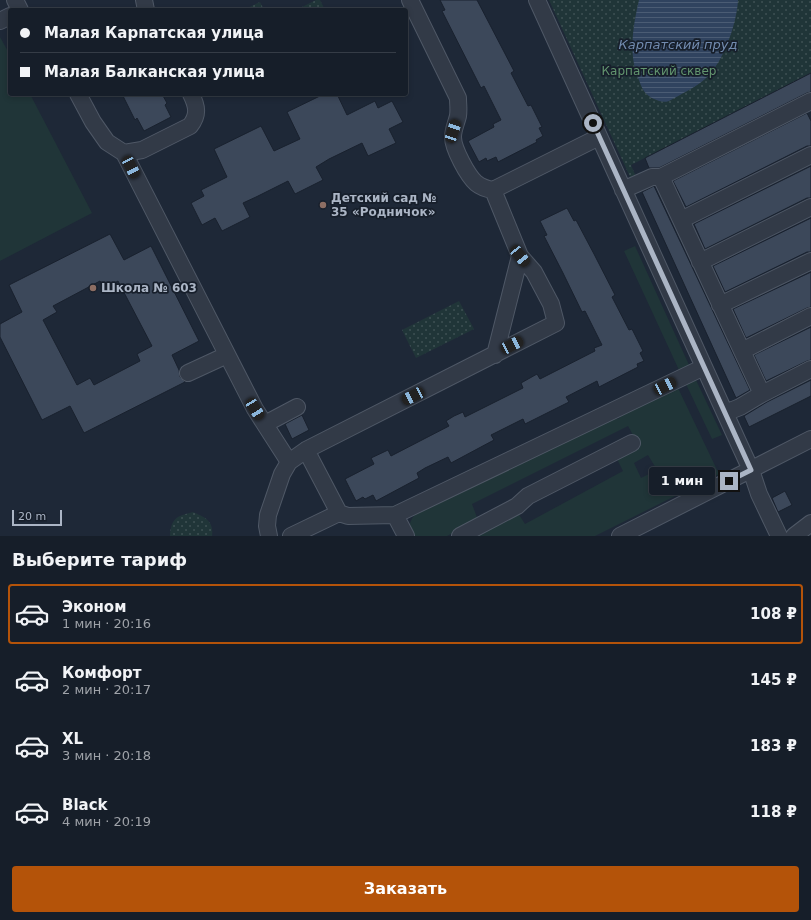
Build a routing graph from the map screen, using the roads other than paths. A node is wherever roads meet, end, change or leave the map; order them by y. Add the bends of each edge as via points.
1 (410, 0) edge
2 (537, 0) edge
3 (79, 96) edge
4 (192, 96) edge
5 (811, 101) edge
6 (599, 137) junction
7 (124, 153) junction
8 (811, 155) edge
9 (662, 177) junction
10 (493, 190) junction
11 (624, 190) junction
12 (811, 207) edge
13 (681, 220) junction
14 (520, 256) junction
15 (811, 261) edge
16 (700, 262) junction
17 (720, 305) junction
18 (811, 316) edge
19 (742, 352) junction
20 (495, 354) junction
21 (227, 355) junction
22 (704, 367) junction
23 (811, 369) edge
24 (188, 373) dead end
25 (762, 394) junction
26 (297, 407) dead end
27 (725, 413) junction
28 (265, 424) junction
29 (811, 439) edge
30 (632, 443) dead end
31 (306, 450) junction
32 (289, 462) junction
33 (751, 470) junction
34 (338, 512) junction
35 (395, 515) junction
36 (811, 523) edge
37 (269, 536) edge
38 (291, 536) edge
39 (406, 536) edge
40 (460, 536) edge
41 (620, 536) edge
42 (779, 536) edge
43 (794, 536) edge

1 - 10 street via 458,98 458,114 453,131 455,149 475,183
2 - 6 street
3 - 7 street via 107,142
4 - 7 street via 197,110 196,119 190,126 142,150
5 - 9 street
6 - 10 street
6 - 11 street
7 - 21 street
8 - 13 street
9 - 11 street via 652,177
9 - 13 street
10 - 14 street
11 - 22 street
12 - 16 street
13 - 16 street
14 - 20 street
14 - 20 street via 534,272 551,304 556,323
15 - 17 street
16 - 17 street
17 - 19 street
18 - 19 street
19 - 25 street
20 - 31 street
21 - 24 street
21 - 28 street
22 - 27 street
22 - 35 street
23 - 25 street
25 - 27 street
26 - 28 street
27 - 33 street
28 - 32 street
29 - 33 street
30 - 40 street via 528,496 516,506
31 - 32 street
31 - 34 street
32 - 37 street via 282,474 268,515
33 - 41 street
33 - 42 street via 759,494
34 - 35 street via 348,516
34 - 38 street
35 - 39 street
36 - 43 street

